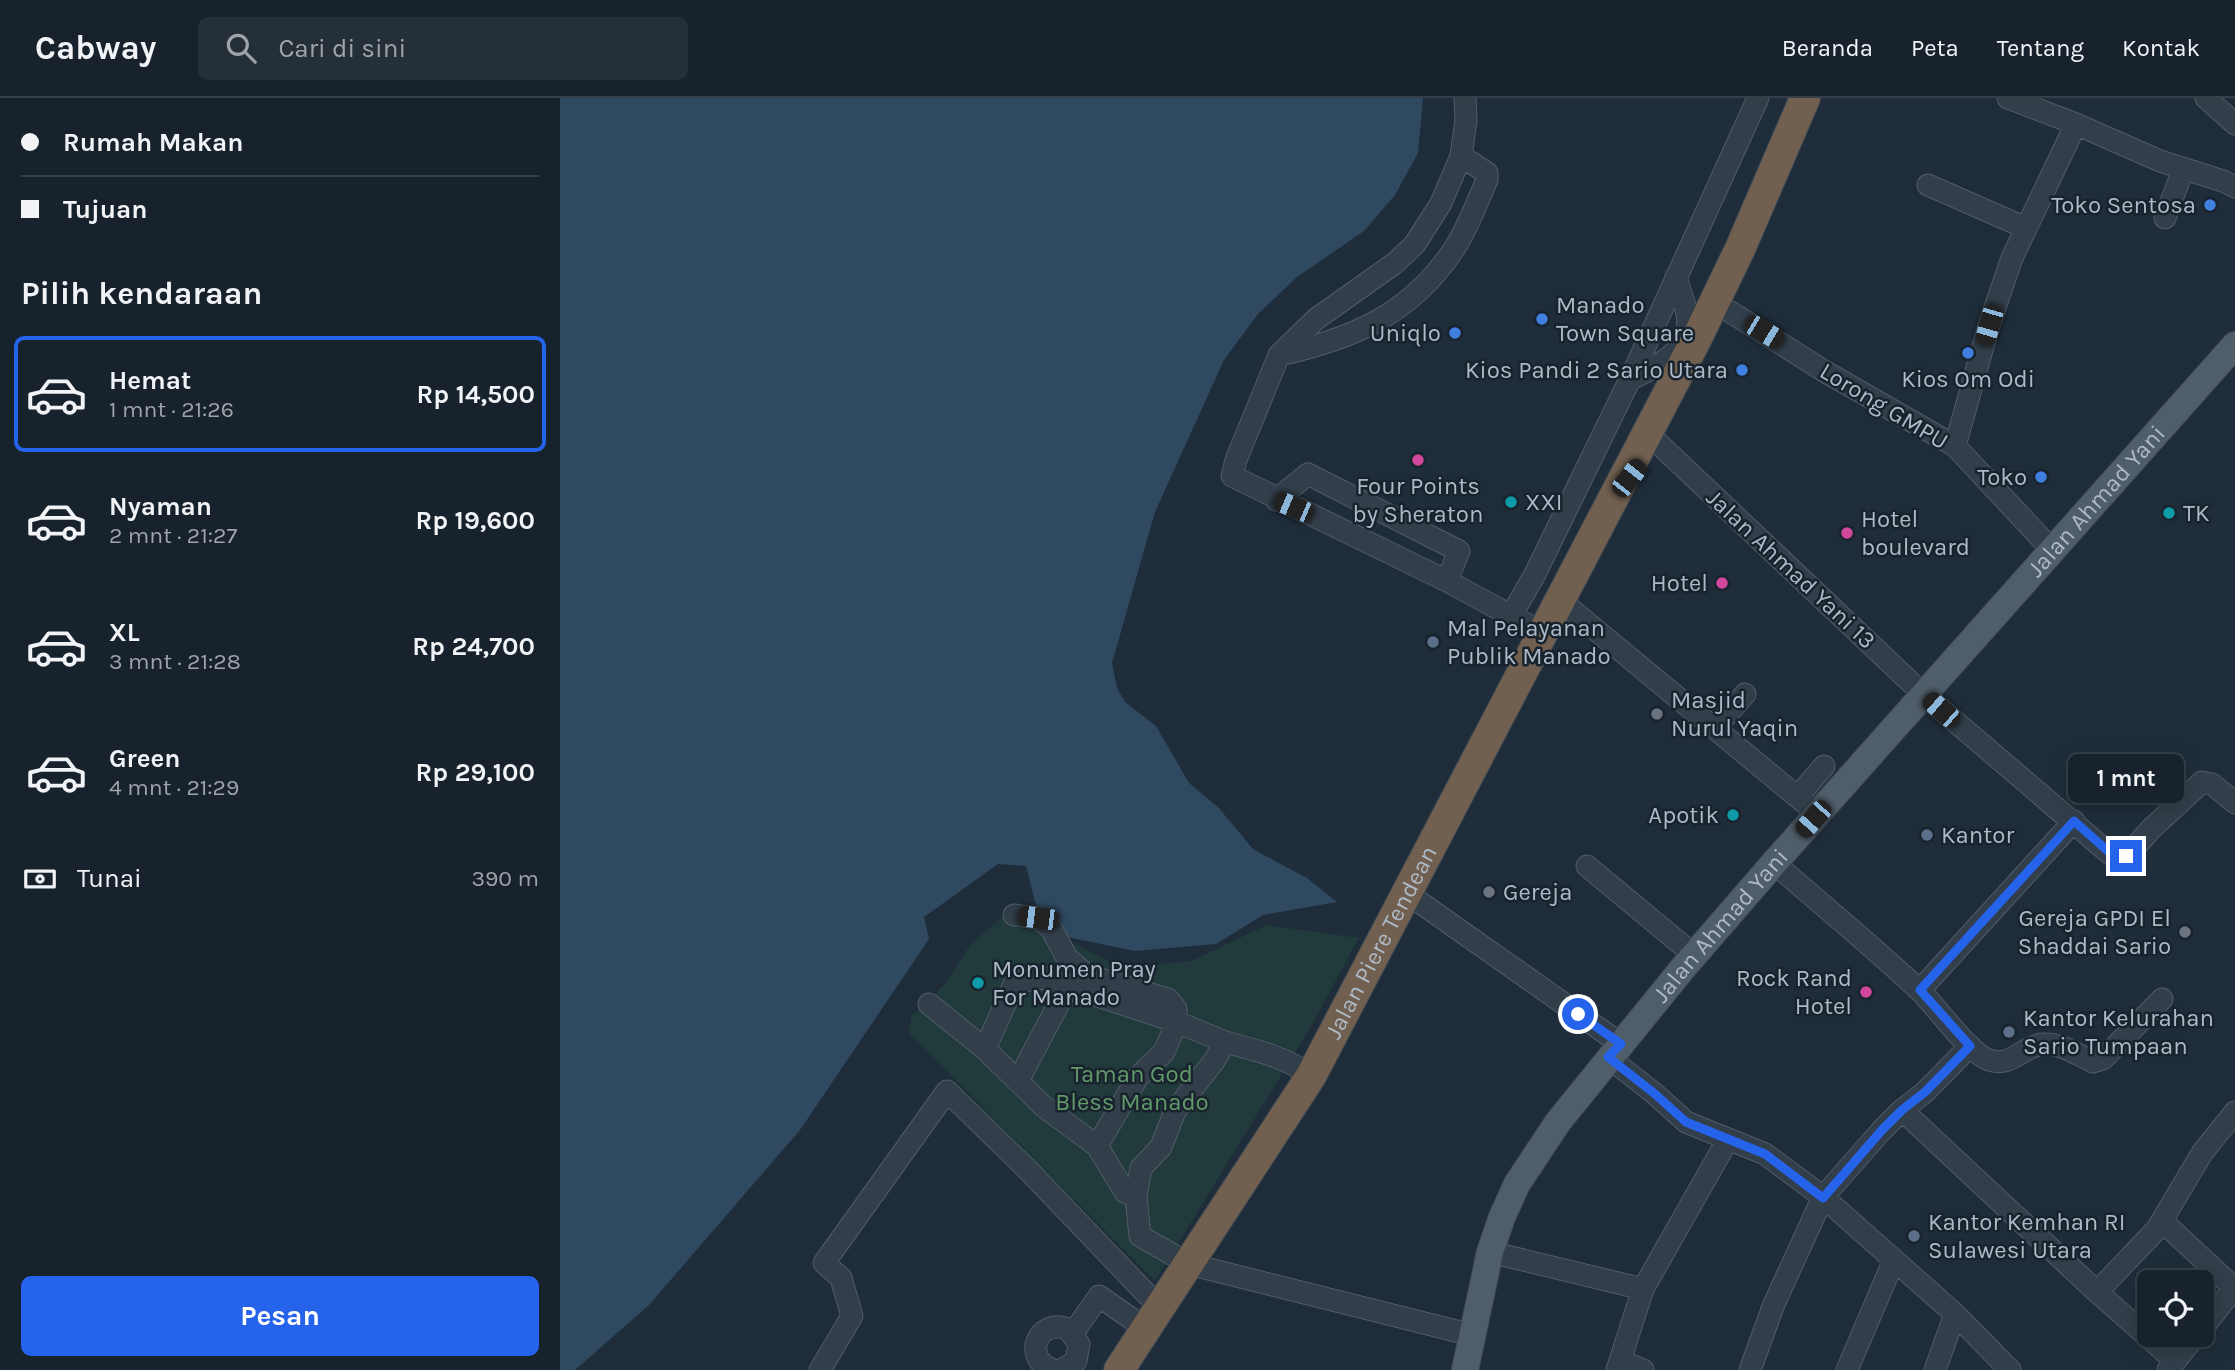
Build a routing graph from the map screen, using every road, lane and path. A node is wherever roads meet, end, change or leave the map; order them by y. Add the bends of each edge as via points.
1 (1465, 98) edge
2 (1758, 98) edge
3 (2008, 98) edge
4 (2206, 98) edge
5 (1797, 105) edge
6 (2076, 124) junction
7 (2235, 124) edge
8 (1461, 156) junction
9 (2183, 170) junction
10 (2221, 181) edge
11 (1928, 185) dead end
12 (2170, 206) dead end
13 (2026, 228) junction
14 (1676, 277) junction
15 (1710, 310) junction
16 (2235, 345) edge
17 (1279, 355) junction
18 (1669, 374) junction
19 (1629, 380) junction
20 (1659, 444) junction
21 (1955, 446) junction
22 (1614, 498) junction
23 (1276, 500) junction
24 (2053, 551) junction
25 (1447, 581) junction
26 (1562, 601) junction
27 (1511, 616) junction
28 (1543, 633) junction
29 (1745, 694) dead end
30 (1923, 694) junction
31 (1719, 723) junction
32 (1744, 744) junction
33 (1825, 766) dead end
34 (1805, 788) junction
35 (2235, 803) edge
36 (1822, 809) junction
37 (2074, 821) junction
38 (1774, 863) junction
39 (1587, 866) dead end
40 (1408, 894) junction
41 (1014, 915) dead end
42 (1694, 955) junction
43 (1068, 985) junction
44 (1920, 990) junction
45 (2162, 999) dead end
46 (929, 1004) dead end
47 (1177, 1022) junction
48 (1225, 1042) junction
49 (1970, 1046) junction
50 (985, 1049) junction
51 (1615, 1051) junction
52 (1305, 1071) junction
53 (1018, 1081) junction
54 (1902, 1110) junction
55 (2235, 1112) edge
56 (1727, 1141) junction
57 (1097, 1146) junction
58 (1136, 1197) junction
59 (1823, 1198) junction
60 (2162, 1221) junction
61 (1490, 1252) junction
62 (1894, 1260) junction
63 (1189, 1264) junction
64 (2235, 1287) edge
65 (1643, 1289) junction
66 (2097, 1292) junction
67 (1955, 1314) junction
68 (2214, 1314) edge
69 (1153, 1319) junction
70 (1073, 1333) junction
71 (1472, 1335) junction
72 (2187, 1347) edge
73 (1618, 1366) edge
74 (2172, 1366) edge
75 (820, 1370) edge
76 (1053, 1370) edge
77 (1119, 1370) edge
78 (1465, 1370) edge
79 (1643, 1370) edge
80 (1750, 1370) edge
81 (1847, 1370) edge
82 (1935, 1370) edge
83 (2010, 1370) edge

1 - 8 street
2 - 14 street
3 - 6 street
4 - 7 street
5 - 15 highway
6 - 9 street
6 - 13 street
8 - 17 street via 1441,203 1415,244 1316,319
8 - 17 street via 1487,173 1487,180 1456,247 1429,283 1394,313 1323,346
9 - 10 street
9 - 12 street
11 - 13 street
13 - 21 street via 1989,325
14 - 15 street
14 - 19 street
15 - 18 highway, Jalan Piere Tendean
15 - 20 highway, Jalan Piere Tendean
15 - 21 street, Lorong GMPU
16 - 24 main road, Jalan Ahmad Yani
17 - 23 street via 1232,476
18 - 19 street
18 - 22 highway, Jalan Piere Tendean
19 - 27 street
20 - 22 highway, Jalan Piere Tendean
20 - 30 street, Jalan Ahmad Yani 13
21 - 24 street, Lorong GMPU
22 - 26 highway, Jalan Piere Tendean
23 - 25 street
23 - 25 street via 1308,474 1458,551
24 - 30 main road, Jalan Ahmad Yani
25 - 27 street
26 - 28 highway, Jalan Piere Tendean
26 - 31 street
27 - 28 street
28 - 40 highway, Jalan Piere Tendean
29 - 31 street
30 - 36 main road, Jalan Ahmad Yani
30 - 37 street, Jalan Ahmad Yani 13
31 - 32 street
32 - 34 street
32 - 36 street
33 - 34 street
34 - 36 street
35 - 37 street, Jalan Ahmad Yani 13 via 2212,784 2202,782 2124,858 2113,856
36 - 38 main road, Jalan Ahmad Yani
37 - 44 street
38 - 42 main road, Jalan Ahmad Yani
38 - 44 street
39 - 42 street
40 - 51 street
40 - 52 highway, Jalan Piere Tendean
41 - 47 street via 1038,918 1051,928 1067,958 1087,975 1168,999 1176,1009
42 - 51 main road, Jalan Ahmad Yani
43 - 47 street
43 - 50 street via 1044,978 1015,982
43 - 53 street
44 - 49 street
45 - 49 street via 2098,1061 2043,1044 1999,1062
46 - 50 street
47 - 48 street
47 - 57 street via 1164,1052 1138,1077
48 - 52 street via 1268,1053
48 - 58 street via 1175,1111 1161,1147 1141,1168
49 - 54 street
50 - 53 street
51 - 56 street via 1686,1122
51 - 61 main road, Jalan Ahmad Yani via 1558,1122 1517,1184
52 - 63 highway, Jalan Piere Tendean
53 - 57 street
54 - 59 street
54 - 66 street
55 - 60 street via 2202,1153
56 - 59 street via 1765,1154
56 - 65 street
57 - 58 street via 1125,1192
58 - 63 street via 1140,1236
59 - 62 street
59 - 80 street via 1774,1304
60 - 64 street
60 - 66 street
61 - 65 street
61 - 71 main road, Jalan Ahmad Yani
62 - 67 street
62 - 81 street
63 - 69 highway, Jalan Piere Tendean
63 - 71 street
64 - 68 street
65 - 73 street
66 - 74 street
67 - 82 street
67 - 83 street
69 - 70 street via 1099,1296
69 - 75 street via 1028,1170 947,1091 824,1263 841,1278 852,1316
69 - 77 highway, Jalan Piere Tendean
70 - 76 street via 1079,1344 1078,1356 1072,1365
70 - 76 street via 1056,1327 1039,1336 1036,1355
71 - 78 main road, Jalan Ahmad Yani
72 - 74 street
73 - 79 street

